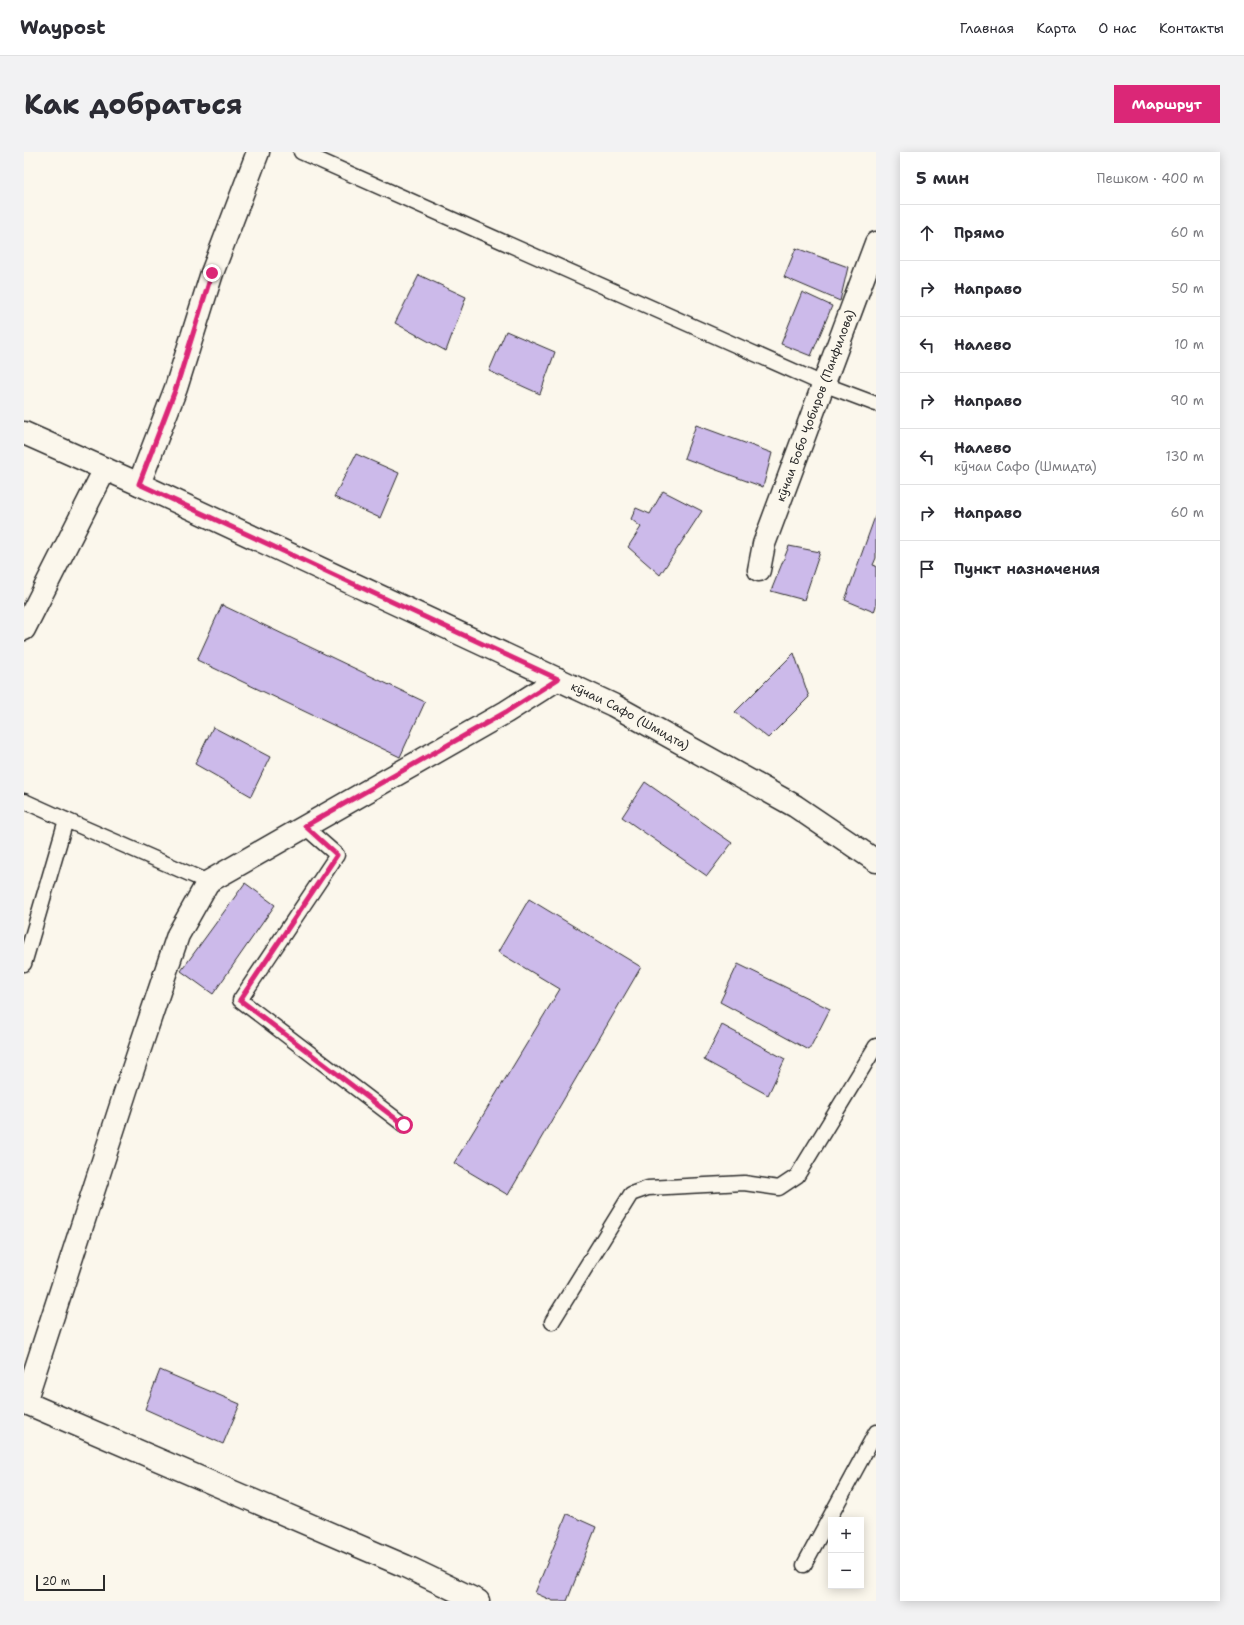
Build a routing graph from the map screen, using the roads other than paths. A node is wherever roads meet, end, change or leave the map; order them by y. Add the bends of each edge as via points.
1 (258, 152) edge
2 (301, 152) edge
3 (876, 242) edge
4 (823, 384) junction
5 (876, 404) edge
6 (24, 433) edge
7 (105, 469) junction
8 (139, 484) junction
9 (759, 570) dead end
10 (24, 629) edge
11 (558, 679) junction
12 (24, 801) edge
13 (66, 820) junction
14 (305, 826) junction
15 (876, 860) edge
16 (208, 882) junction
17 (24, 964) edge
18 (876, 1046) edge
19 (404, 1125) dead end
20 (552, 1322) dead end
21 (24, 1402) edge
22 (876, 1432) edge
23 (804, 1565) dead end
24 (478, 1601) edge

1 - 8 street via 212,273 176,388
2 - 4 lane
3 - 4 street, кӯчаи Бобо Ҷобиров (Панфилова)
4 - 5 lane
4 - 9 street, кӯчаи Бобо Ҷобиров (Панфилова) via 764,544
6 - 7 street, кӯчаи Сафо (Шмидта)
7 - 8 street, кӯчаи Сафо (Шмидта)
7 - 10 street
8 - 11 street, кӯчаи Сафо (Шмидта)
11 - 14 street via 506,712
11 - 15 street, кӯчаи Сафо (Шмидта) via 613,705 795,806
12 - 13 lane
13 - 16 lane
13 - 17 lane
14 - 16 street
14 - 19 lane via 337,855 240,1000
16 - 21 street via 178,935
18 - 20 lane via 797,1176 779,1188 744,1183 648,1188 631,1194
21 - 24 street via 405,1566
22 - 23 lane

